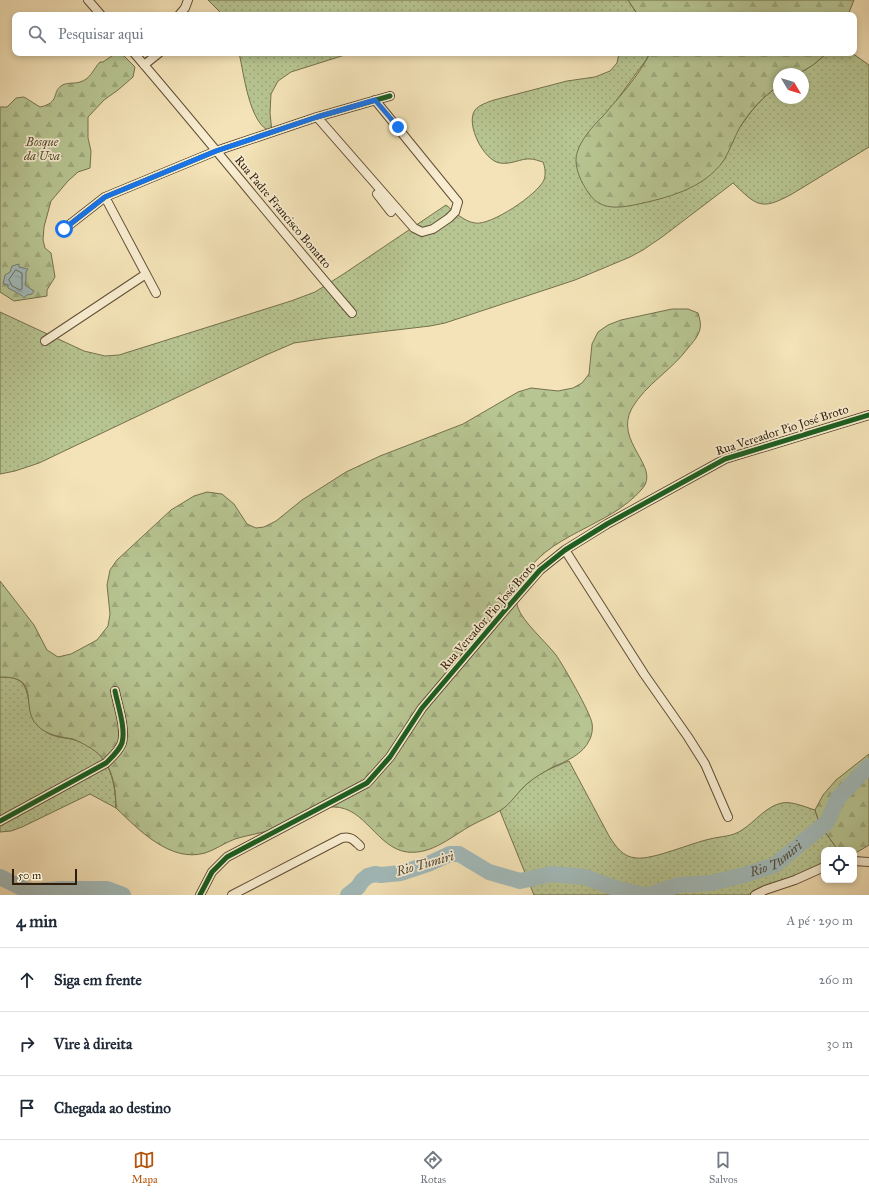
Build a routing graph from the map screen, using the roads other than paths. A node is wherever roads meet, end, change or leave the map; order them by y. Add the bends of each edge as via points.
1 (88, 0) edge
2 (188, 0) edge
3 (98, 12) edge
4 (182, 12) edge
5 (140, 58) edge
6 (390, 96) dead end
7 (375, 100) junction
8 (317, 117) junction
9 (216, 151) junction
10 (105, 197) junction
11 (391, 212) dead end
12 (64, 229) dead end
13 (146, 274) junction
14 (156, 293) dead end
15 (352, 313) dead end
16 (45, 341) dead end
17 (869, 415) edge
18 (565, 550) junction
19 (115, 691) dead end
20 (728, 817) dead end
21 (0, 821) edge
22 (360, 846) dead end
23 (857, 861) edge
24 (869, 862) edge
25 (821, 868) edge
26 (200, 895) edge
27 (232, 895) edge
28 (755, 895) edge

1 - 3 street
2 - 4 street
5 - 9 street, Rua Padre Francisco Bonatto
6 - 7 street
7 - 8 street
7 - 8 street via 458,202 455,212 433,229 422,232 414,228
8 - 9 street
8 - 11 street
9 - 10 street
9 - 15 street, Rua Padre Francisco Bonatto
10 - 12 street
10 - 13 street
13 - 14 street
13 - 16 street
17 - 18 street, Rua Vereador Pio José Broto via 726,458
18 - 20 street via 705,764
18 - 26 street, Rua Vereador Pio José Broto via 540,570 441,685 422,708 390,758 367,783 227,857 212,872
19 - 21 street via 123,731 122,744 115,755 106,763
22 - 27 street via 352,838 342,838
23 - 24 street
25 - 28 street

